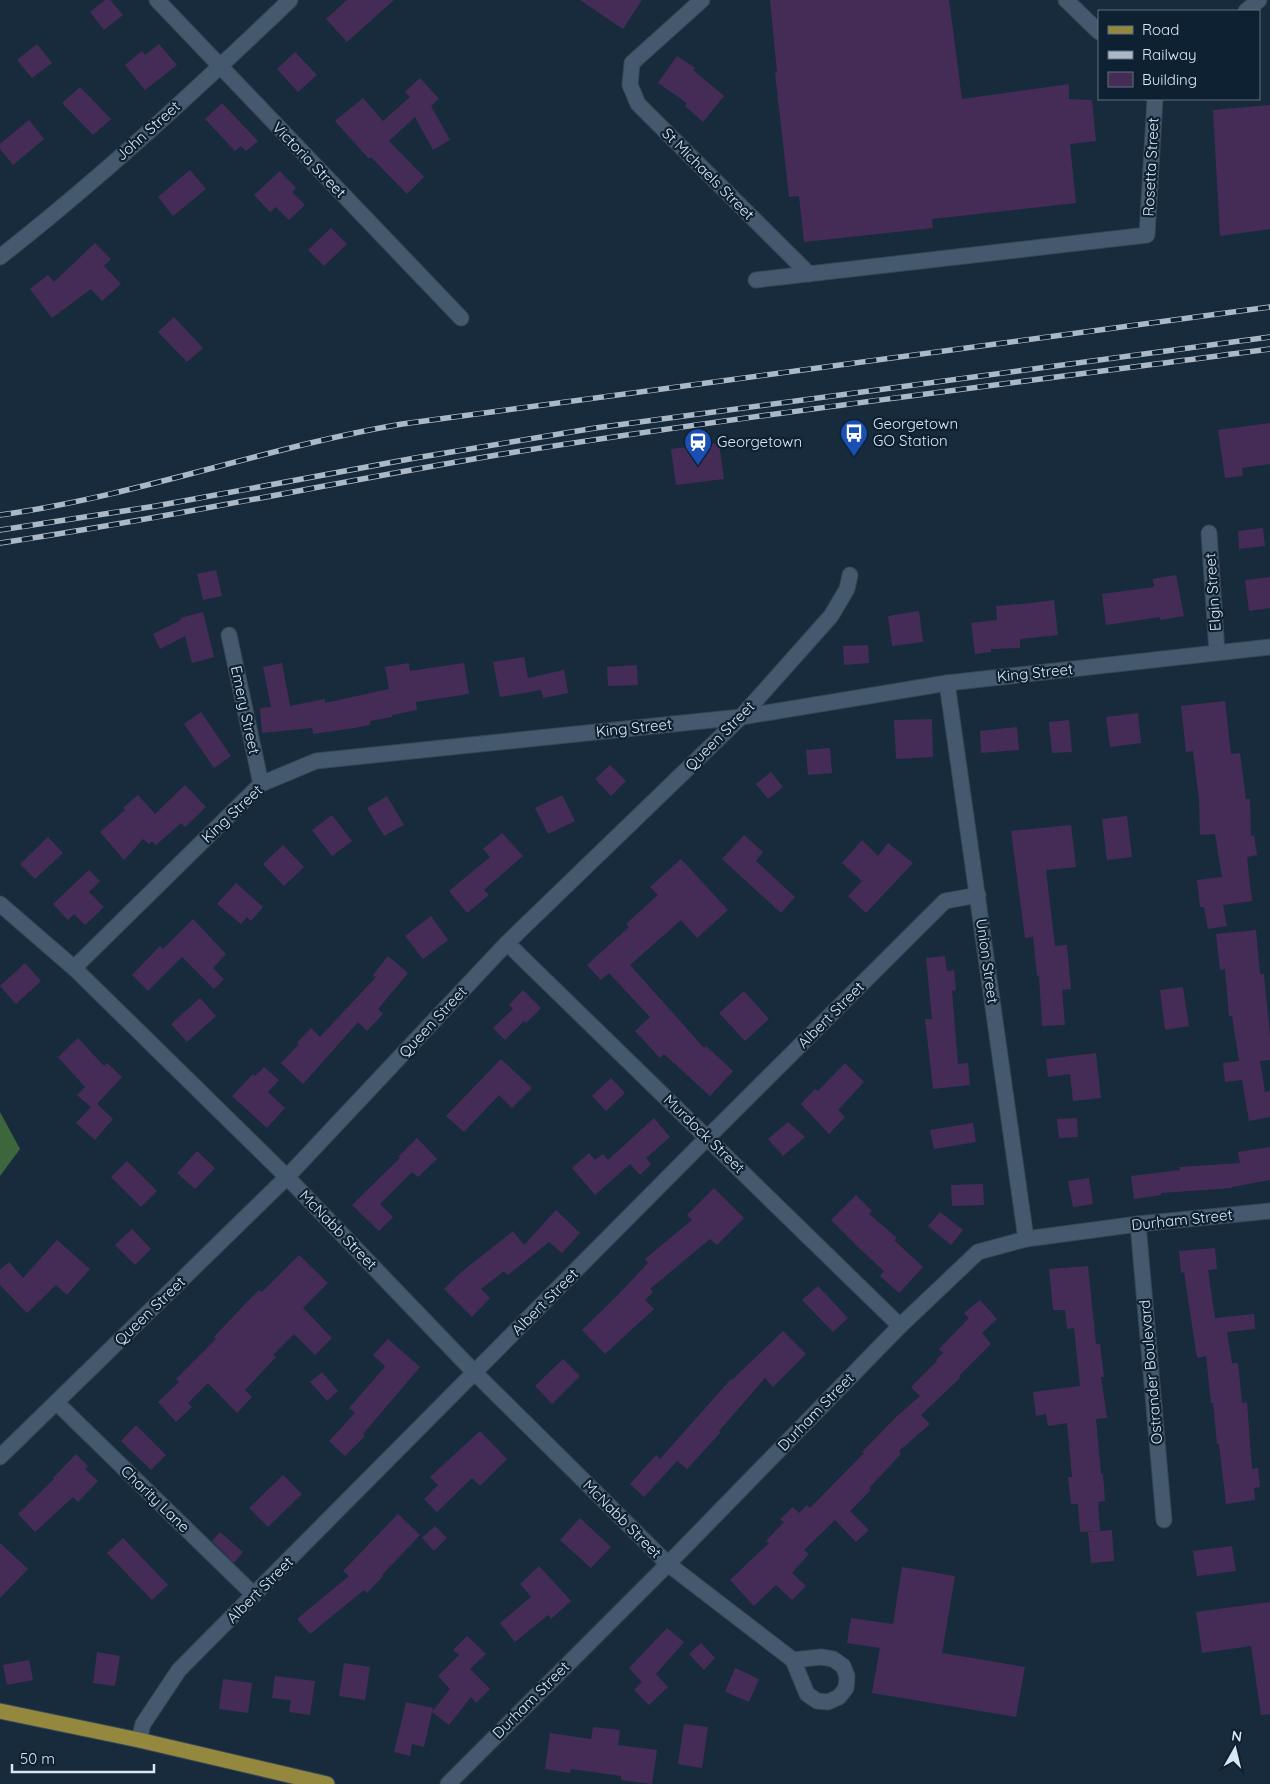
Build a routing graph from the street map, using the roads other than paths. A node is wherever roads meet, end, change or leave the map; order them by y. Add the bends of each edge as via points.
1 (157, 0) edge
2 (290, 0) edge
3 (702, 0) edge
4 (1066, 0) edge
5 (1259, 0) edge
6 (1247, 10) edge
7 (1098, 31) edge
8 (220, 67) junction
9 (1155, 100) edge
10 (0, 257) edge
11 (809, 274) junction
12 (756, 280) dead end
13 (461, 318) dead end
14 (1208, 533) dead end
15 (850, 575) dead end
16 (229, 635) dead end
17 (1270, 647) edge
18 (1217, 652) junction
19 (947, 682) junction
20 (741, 717) junction
21 (261, 784) junction
22 (978, 895) junction
23 (0, 904) edge
24 (507, 943) junction
25 (74, 968) junction
26 (707, 1138) junction
27 (287, 1177) junction
28 (1270, 1211) edge
29 (1138, 1224) junction
30 (1026, 1239) junction
31 (900, 1326) junction
32 (475, 1373) junction
33 (56, 1402) junction
34 (0, 1457) edge
35 (1164, 1520) dead end
36 (668, 1564) junction
37 (254, 1595) junction
38 (794, 1660) dead end
39 (0, 1711) edge
40 (139, 1740) junction
41 (327, 1784) edge
42 (448, 1784) edge

1 - 8 street, Victoria Street
2 - 8 street, John Street
3 - 11 street, St Michaels Street via 632,63 630,85 638,104
4 - 7 street
5 - 6 street
8 - 10 street, John Street via 60,210
8 - 13 street, Victoria Street
9 - 11 street, Rosetta Street via 1147,235
11 - 12 street
14 - 18 street, Elgin Street
15 - 20 street, Queen Street via 847,589 831,616
16 - 21 street, Emery Street
17 - 18 street, King Street
18 - 19 street, King Street
19 - 20 street, King Street
19 - 22 street, Union Street
20 - 21 street, King Street via 316,761
20 - 24 street, Queen Street
21 - 25 street, King Street
22 - 26 street, Albert Street via 945,901
22 - 30 street, Union Street
23 - 25 street, McNabb Street
24 - 26 street, Murdock Street
24 - 27 street, Queen Street
25 - 27 street, McNabb Street
26 - 31 street, Murdock Street
26 - 32 street, Albert Street
27 - 32 street, McNabb Street
27 - 33 street, Queen Street
28 - 29 street, Durham Street
29 - 30 street, Durham Street
29 - 35 street, Ostrander Boulevard
30 - 31 street, Durham Street via 978,1252
31 - 36 street, Durham Street
32 - 36 street, McNabb Street
32 - 37 street, Albert Street
33 - 34 street, Queen Street
33 - 37 street, Charity Lane
36 - 38 street, McNabb Street
36 - 42 street, Durham Street
37 - 40 street, Albert Street via 179,1670 144,1724
39 - 40 main road
40 - 41 main road

